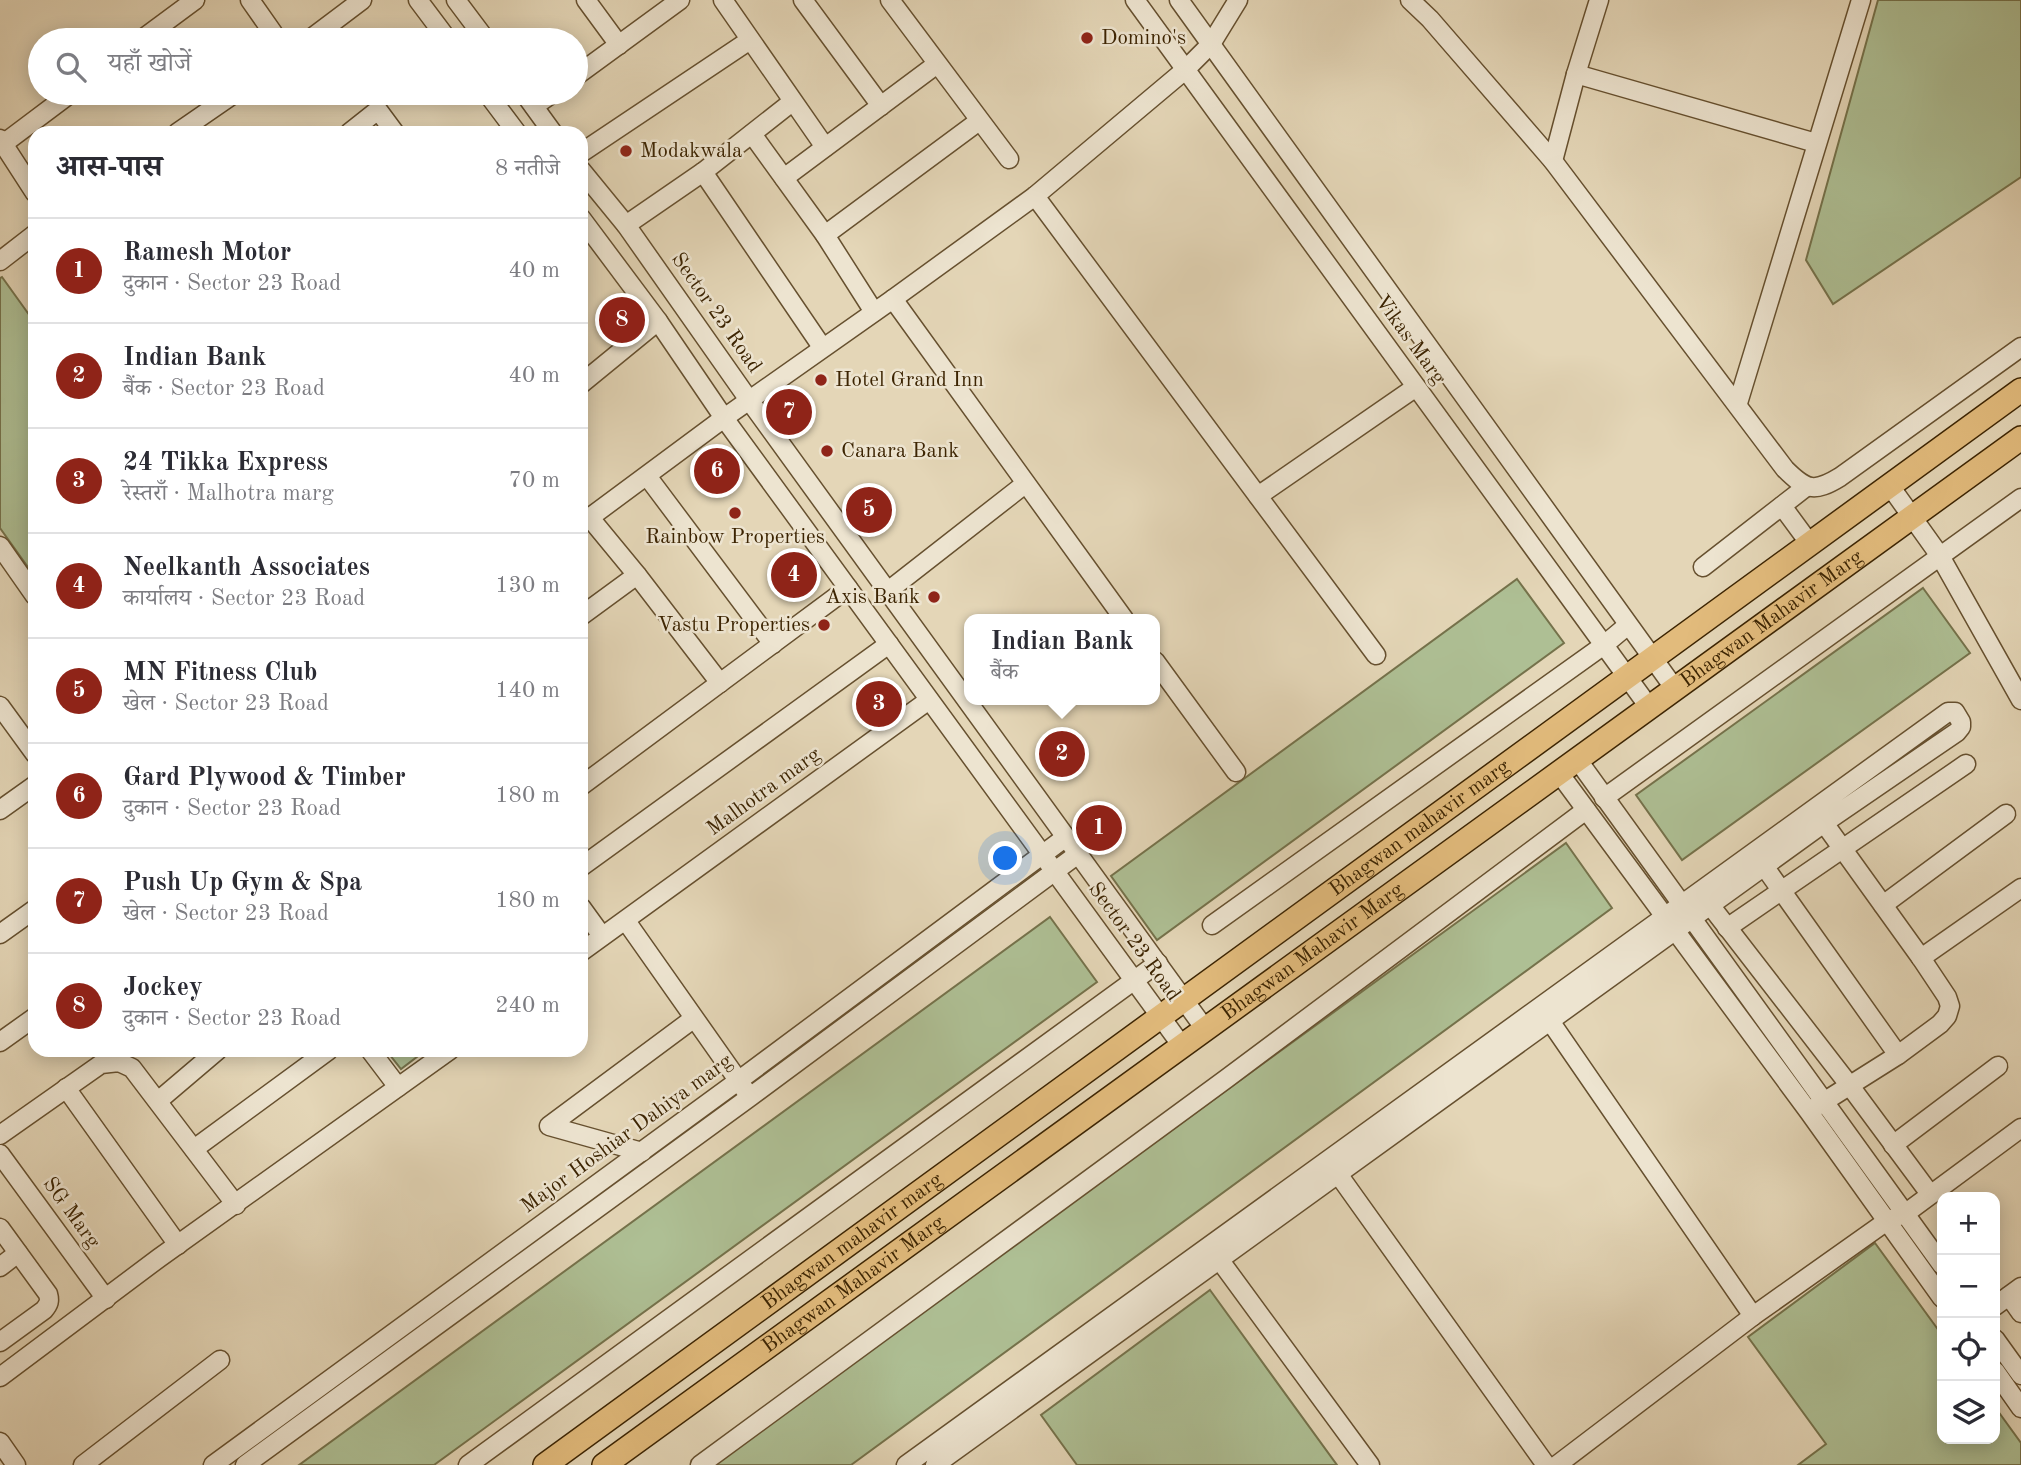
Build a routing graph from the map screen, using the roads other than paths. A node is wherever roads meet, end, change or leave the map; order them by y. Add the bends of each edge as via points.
1 (195, 0) edge
2 (250, 0) edge
3 (362, 0) edge
4 (418, 0) edge
5 (456, 0) edge
6 (586, 0) edge
7 (680, 0) edge
8 (723, 0) edge
9 (803, 0) edge
10 (890, 0) edge
11 (1135, 0) edge
12 (1179, 0) edge
13 (1238, 0) edge
14 (1410, 0) edge
15 (1599, 0) edge
16 (1861, 0) edge
17 (157, 28) edge
18 (270, 28) edge
19 (325, 28) edge
20 (439, 28) edge
21 (477, 28) edge
22 (750, 40) junction
23 (1211, 44) junction
24 (619, 45) junction
25 (937, 64) junction
26 (588, 67) edge
27 (1185, 70) junction
28 (1576, 74) junction
29 (792, 102) junction
30 (54, 105) edge
31 (218, 105) edge
32 (496, 105) edge
33 (533, 105) edge
34 (881, 106) junction
35 (979, 121) junction
36 (187, 126) edge
37 (358, 126) edge
38 (390, 126) edge
39 (512, 126) edge
40 (548, 126) edge
41 (752, 134) junction
42 (2, 142) edge
43 (1816, 143) junction
44 (825, 146) junction
45 (588, 148) edge
46 (1009, 159) dead end
47 (1553, 161) junction
48 (703, 172) junction
49 (784, 178) junction
50 (588, 179) edge
51 (28, 182) edge
52 (1035, 196) junction
53 (626, 225) junction
54 (588, 227) edge
55 (825, 235) junction
56 (28, 239) edge
57 (0, 261) edge
58 (893, 299) junction
59 (874, 312) junction
60 (658, 321) junction
61 (822, 347) junction
62 (2021, 347) edge
63 (588, 378) edge
64 (1416, 387) junction
65 (2021, 390) edge
66 (749, 400) junction
67 (1738, 403) junction
68 (724, 418) junction
69 (2021, 438) edge
70 (647, 475) junction
71 (1025, 484) junction
72 (1890, 486) junction
73 (1806, 487) junction
74 (1258, 496) junction
75 (2021, 498) edge
76 (1782, 506) junction
77 (1913, 517) junction
78 (588, 519) edge
79 (588, 523) edge
80 (1810, 544) junction
81 (0, 546) edge
82 (1940, 555) junction
83 (1703, 567) dead end
84 (638, 575) junction
85 (28, 586) edge
86 (848, 588) junction
87 (888, 591) junction
88 (588, 611) edge
89 (1120, 614) edge
90 (1628, 625) junction
91 (773, 644) junction
92 (888, 644) junction
93 (1604, 645) junction
94 (1376, 655) dead end
95 (1653, 658) junction
96 (1160, 668) edge
97 (1627, 677) junction
98 (720, 683) junction
99 (1675, 689) junction
100 (964, 696) edge
101 (929, 700) junction
102 (2021, 700) edge
103 (971, 705) edge
104 (0, 706) edge
105 (1649, 707) junction
106 (28, 744) edge
107 (1966, 764) dead end
108 (1568, 766) junction
109 (1236, 772) dead end
110 (588, 781) edge
111 (28, 790) edge
112 (1604, 798) junction
113 (0, 810) edge
114 (1586, 810) junction
115 (2006, 814) dead end
116 (1824, 823) junction
117 (1066, 836) junction
118 (1842, 849) junction
119 (1042, 854) junction
120 (1078, 854) junction
121 (588, 862) edge
122 (1764, 866) junction
123 (1054, 871) junction
124 (2021, 888) edge
125 (1782, 889) junction
126 (1710, 905) junction
127 (1884, 905) junction
128 (1686, 912) junction
129 (28, 914) edge
130 (588, 917) edge
131 (626, 921) junction
132 (1670, 923) junction
133 (1212, 925) dead end
134 (1727, 928) junction
135 (0, 934) edge
136 (602, 936) junction
137 (588, 947) edge
138 (1922, 958) junction
139 (1158, 963) junction
140 (1134, 981) junction
141 (1184, 999) junction
142 (1160, 1017) junction
143 (693, 1019) junction
144 (1549, 1021) junction
145 (28, 1022) edge
146 (1206, 1028) junction
147 (0, 1042) edge
148 (1182, 1046) junction
149 (1898, 1055) junction
150 (210, 1057) edge
151 (319, 1057) edge
152 (375, 1057) edge
153 (440, 1057) edge
154 (1998, 1066) dead end
155 (738, 1081) junction
156 (1850, 1086) junction
157 (398, 1087) junction
158 (66, 1088) junction
159 (750, 1097) junction
160 (158, 1101) junction
161 (1815, 1107) junction
162 (2021, 1128) edge
163 (0, 1135) edge
164 (1893, 1145) junction
165 (194, 1149) junction
166 (642, 1152) junction
167 (0, 1154) edge
168 (1338, 1174) junction
169 (1930, 1194) junction
170 (236, 1205) junction
171 (1906, 1213) junction
172 (1887, 1222) junction
173 (0, 1228) edge
174 (178, 1245) junction
175 (18, 1253) junction
176 (1214, 1253) junction
177 (1937, 1258) edge
178 (0, 1267) edge
179 (1937, 1291) edge
180 (2008, 1296) edge
181 (106, 1299) junction
182 (2021, 1313) edge
183 (1753, 1316) junction
184 (0, 1342) edge
185 (2000, 1346) edge
186 (220, 1360) dead end
187 (2021, 1375) edge
188 (0, 1377) edge
189 (2000, 1378) edge
190 (2021, 1408) edge
191 (0, 1442) edge
192 (16, 1465) edge
193 (83, 1465) edge
194 (213, 1465) edge
195 (245, 1465) edge
196 (468, 1465) edge
197 (545, 1465) edge
198 (604, 1465) edge
199 (700, 1465) edge
200 (906, 1465) edge
201 (935, 1465) edge
202 (1370, 1465) edge
203 (1546, 1465) edge
204 (1557, 1465) edge

1 - 17 street
2 - 18 street
3 - 19 street
4 - 20 street
5 - 21 street
6 - 24 street
7 - 24 street
8 - 22 street
9 - 34 street
10 - 25 street
11 - 27 street, Vikas Marg
12 - 23 street, Vikas Marg
13 - 23 street
14 - 47 street
15 - 28 street
16 - 43 street
22 - 29 street
22 - 45 street
23 - 27 street
23 - 90 street, Vikas Marg
24 - 26 street
25 - 34 street
25 - 35 street
27 - 52 street
27 - 64 street, Vikas Marg
28 - 43 street
28 - 47 street
29 - 41 street
29 - 44 street
30 - 42 street
31 - 36 street
32 - 39 street
33 - 40 street
34 - 44 street
35 - 46 street
35 - 55 street
37 - 38 street via 378,110
41 - 48 street
41 - 49 street
42 - 51 street
43 - 67 street
44 - 49 street
47 - 67 street
48 - 53 street
48 - 61 street
49 - 55 street
50 - 53 street, Sector 23 Road
52 - 58 street
52 - 74 street
53 - 66 street, Sector 23 Road
54 - 60 street, Sector 23 Road
55 - 59 street
56 - 57 street
58 - 59 street
58 - 71 street
59 - 61 street
60 - 63 street
60 - 68 street, Sector 23 Road
61 - 66 street
62 - 73 street via 1840,477 1827,485
64 - 74 street
64 - 93 street, Vikas Marg
65 - 72 main road, Bhagwan Mahavir Marg
66 - 68 street
66 - 87 street, Sector 23 Road
67 - 73 street via 1785,468
68 - 70 street
68 - 86 street, Sector 23 Road
69 - 77 main road, Bhagwan Mahavir Marg
70 - 78 street
70 - 91 street
71 - 87 street
71 - 89 street
72 - 77 street
72 - 80 main road, Bhagwan Mahavir Marg
73 - 76 street
74 - 94 street
75 - 82 street
76 - 80 street
76 - 83 street
77 - 82 street
77 - 99 main road, Bhagwan Mahavir Marg
79 - 84 street
80 - 95 main road, Bhagwan Mahavir Marg
81 - 85 street
82 - 102 street
82 - 112 street
84 - 88 street
84 - 98 street
86 - 91 street
86 - 92 street, Sector 23 Road
87 - 100 street, Sector 23 Road
90 - 93 street
90 - 95 street, Vikas Marg
91 - 98 street
92 - 101 street, Sector 23 Road
92 - 121 street
93 - 97 street, Vikas Marg
93 - 133 street
95 - 97 main road, Bhagwan mahavir marg
95 - 99 street, Vikas Marg
96 - 109 street
97 - 105 street, Vikas Marg
97 - 141 main road, Bhagwan mahavir marg
98 - 110 street
99 - 105 main road, Bhagwan Mahavir Marg
101 - 119 street, Sector 23 Road
101 - 131 street, Malhotra marg
103 - 117 street, Sector 23 Road
104 - 106 street
105 - 108 main road, Bhagwan Mahavir Marg
107 - 118 street
108 - 112 street
108 - 114 street
108 - 146 main road, Bhagwan Mahavir Marg
111 - 113 street
112 - 128 street
114 - 132 street
114 - 199 street
115 - 127 street
116 - 118 street
116 - 122 street
116 - 128 street via 1957,732 1961,722 1955,712 1948,712
117 - 119 street, Major Hoshiar Dahiya marg
117 - 120 street, Sector 23 Road
118 - 125 street
118 - 127 street
119 - 123 street, Sector 23 Road
119 - 155 street, Major Hoshiar Dahiya marg
120 - 123 street, Major Hoshiar Dahiya marg
120 - 139 street, Sector 23 Road
122 - 125 street
122 - 126 street
123 - 140 street, Sector 23 Road
123 - 159 street, Major Hoshiar Dahiya marg
124 - 138 street
125 - 134 street
125 - 149 street
126 - 128 street
126 - 134 street
127 - 138 street
128 - 132 street
128 - 161 street
129 - 135 street
130 - 136 street
131 - 136 street, Malhotra marg
131 - 143 street
132 - 144 street
132 - 161 street
132 - 176 street
134 - 156 street
136 - 137 street, Malhotra marg
138 - 149 street via 1950,1006 1940,1024
139 - 140 street
139 - 141 street, Sector 23 Road
140 - 142 street, Sector 23 Road
140 - 196 street
141 - 142 main road, Bhagwan mahavir marg
141 - 146 street, Sector 23 Road
142 - 148 street, Sector 23 Road
142 - 197 main road, Bhagwan mahavir marg
143 - 155 street
143 - 166 street via 549,1126
144 - 168 street
144 - 183 street
145 - 147 street
146 - 148 main road, Bhagwan Mahavir Marg
148 - 198 main road, Bhagwan Mahavir Marg
149 - 156 street
150 - 160 street
151 - 165 street
152 - 157 street
153 - 157 street
154 - 164 street
155 - 159 street
155 - 166 street, Major Hoshiar Dahiya marg
156 - 161 street
156 - 164 street
157 - 170 street
158 - 160 street via 101,1064 119,1062 132,1068
158 - 163 street
158 - 174 street
159 - 195 street, Major Hoshiar Dahiya marg
160 - 165 street
161 - 171 street
161 - 172 street
162 - 169 street
164 - 169 street
165 - 170 street
166 - 194 street, Major Hoshiar Dahiya marg
167 - 181 street, SG Marg
168 - 176 street
168 - 203 street
169 - 171 street
170 - 174 street
171 - 172 street
171 - 177 street
172 - 179 street
172 - 183 street
173 - 175 street
174 - 181 street
175 - 178 street
175 - 184 street via 50,1300 44,1310
176 - 200 street
176 - 201 street
176 - 202 street
180 - 182 street
181 - 188 street
183 - 204 street
185 - 187 street
186 - 193 street
189 - 190 street
191 - 192 street

